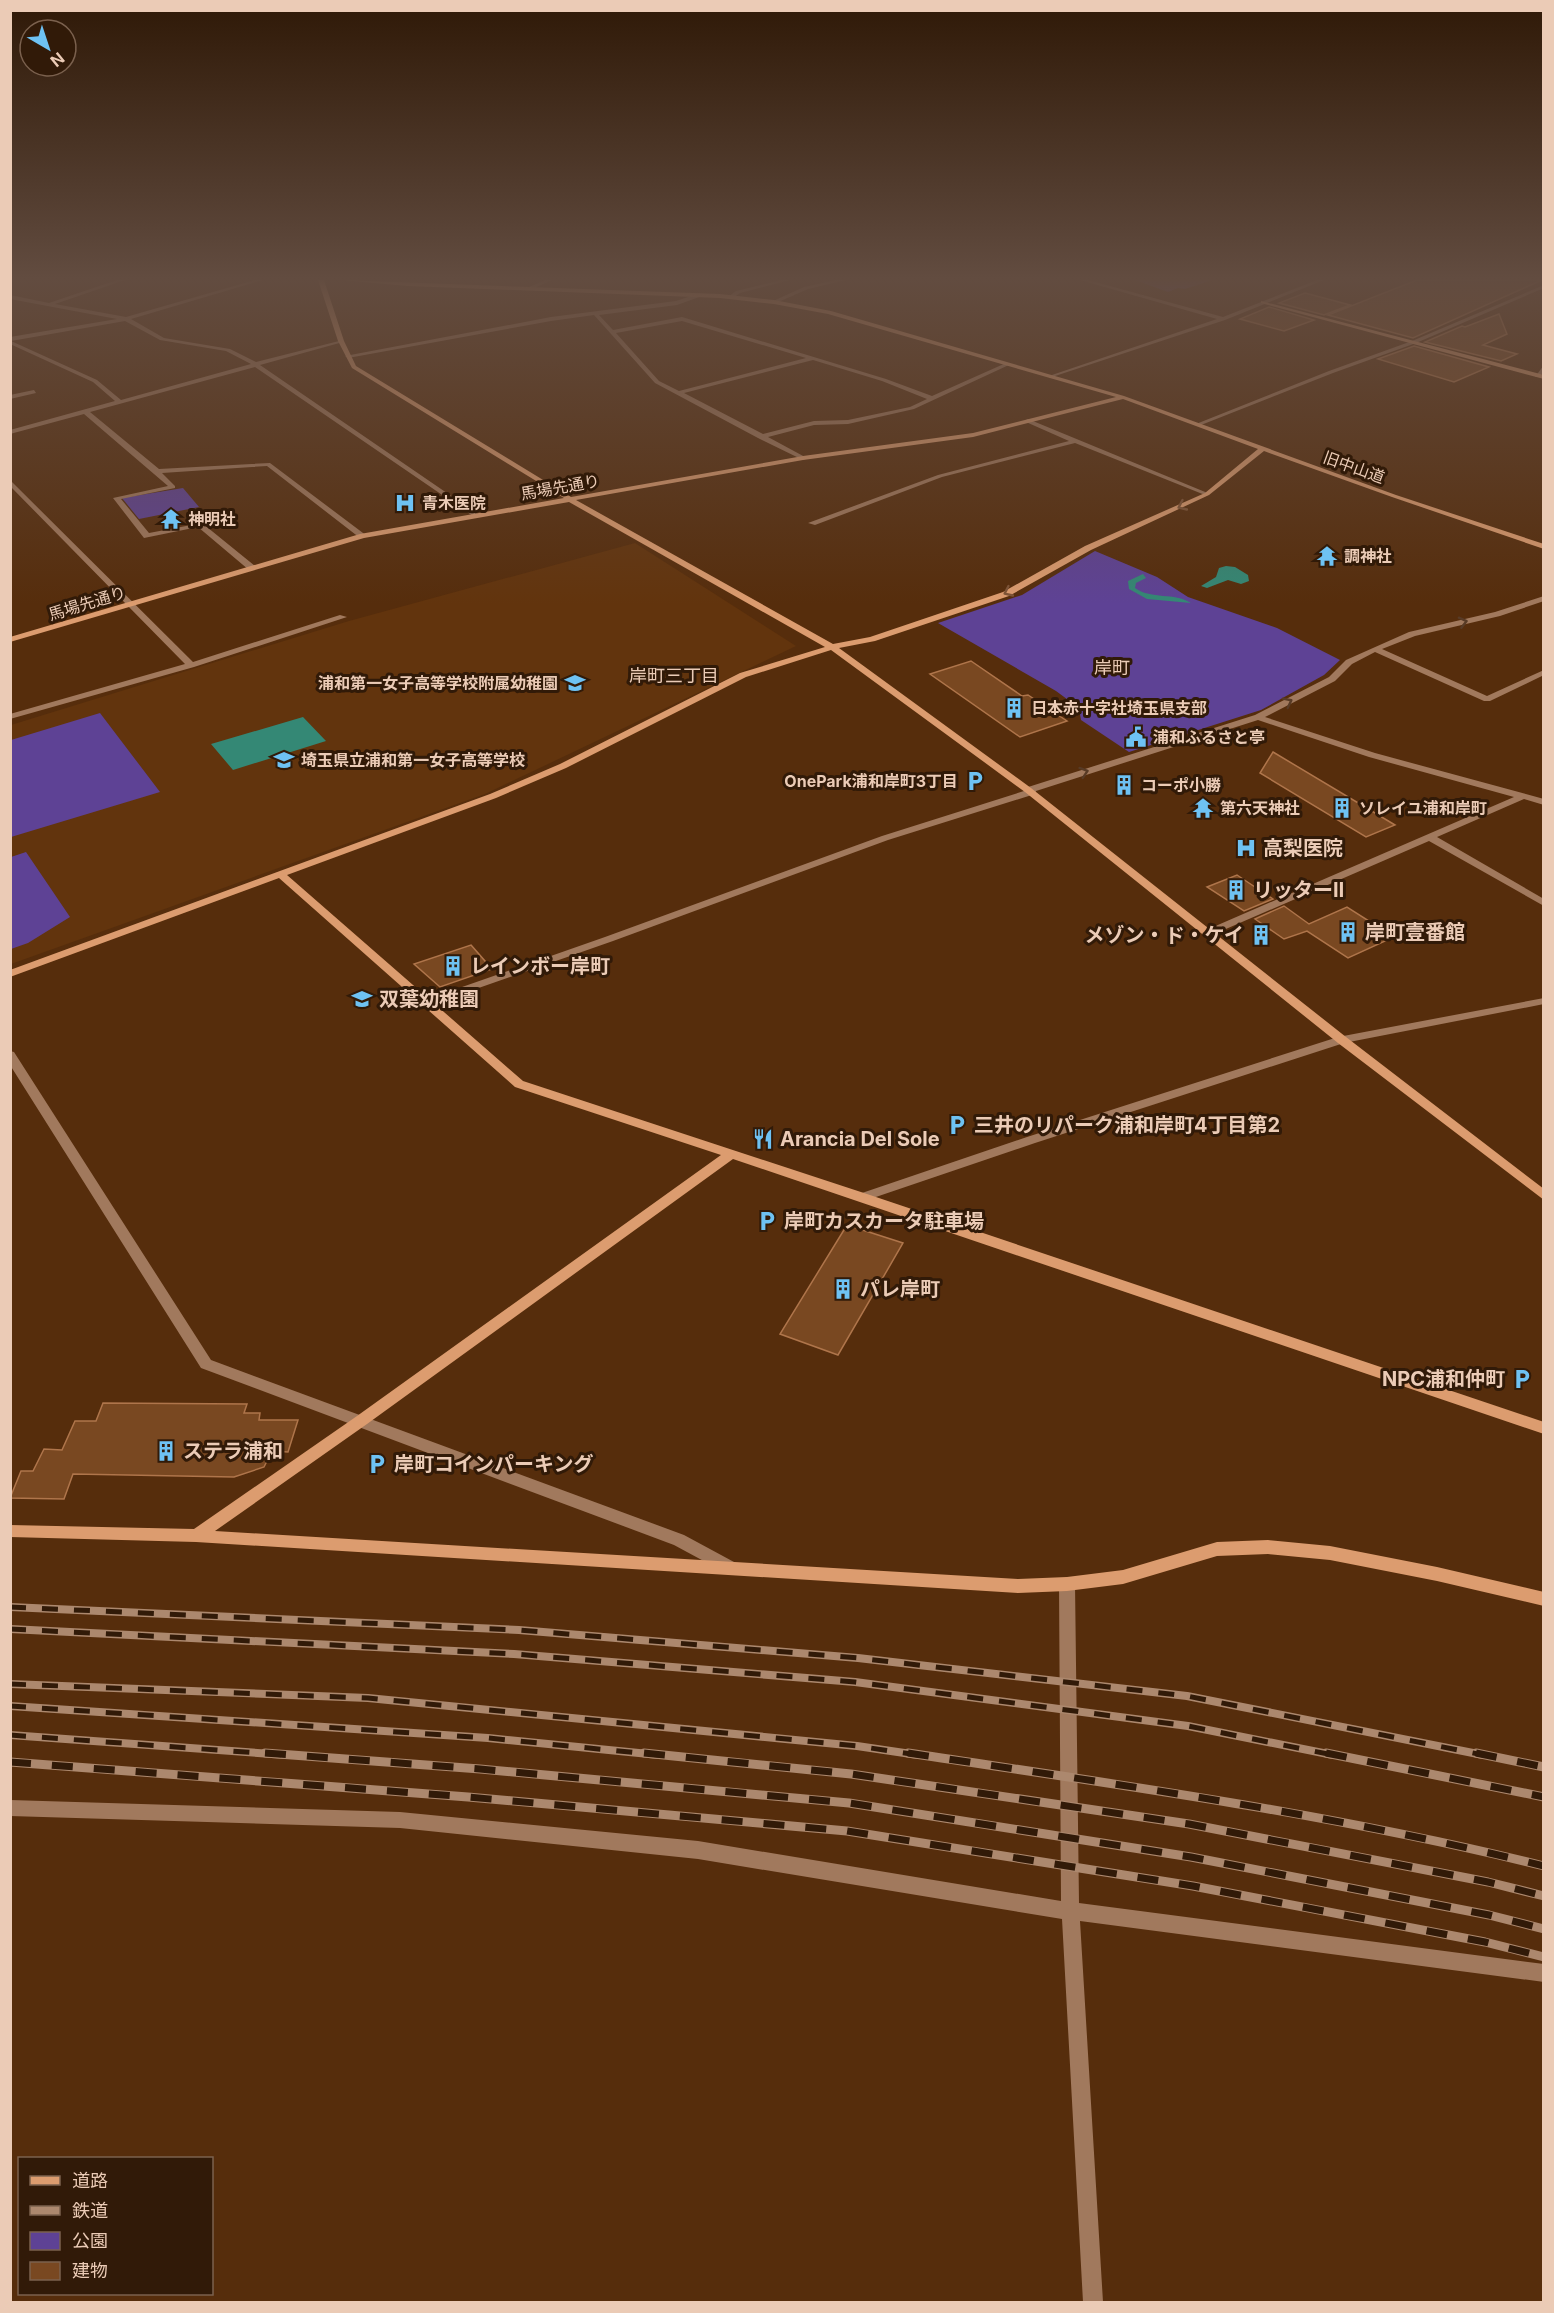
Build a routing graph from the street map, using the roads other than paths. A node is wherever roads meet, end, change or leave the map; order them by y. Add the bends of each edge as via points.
1 (103, 388) edge
2 (170, 388) edge
3 (290, 388) edge
4 (388, 388) edge
5 (668, 388) edge
6 (697, 388) edge
7 (904, 388) edge
8 (957, 388) edge
9 (1090, 388) edge
10 (1291, 388) edge
11 (34, 392) dead end
12 (678, 393) junction
13 (11, 396) edge
14 (1122, 397) junction
15 (933, 399) junction
16 (120, 402) junction
17 (85, 411) junction
18 (1028, 421) junction
19 (1199, 424) junction
20 (11, 431) edge
21 (760, 437) junction
22 (1077, 441) junction
23 (1263, 448) junction
24 (803, 458) junction
25 (157, 471) junction
26 (10, 482) edge
27 (1207, 494) junction
28 (571, 500) junction
29 (475, 515) junction
30 (812, 523) dead end
31 (363, 536) junction
32 (1544, 547) edge
33 (252, 568) junction
34 (1542, 599) edge
35 (132, 603) junction
36 (343, 617) dead end
37 (10, 640) edge
38 (832, 647) junction
39 (1375, 649) junction
40 (191, 665) junction
41 (1544, 672) edge
42 (10, 717) edge
43 (1258, 717) junction
44 (1030, 791) junction
45 (1524, 796) junction
46 (1544, 802) edge
47 (1430, 837) junction
48 (280, 874) junction
49 (1544, 903) edge
50 (1208, 933) junction
51 (10, 974) edge
52 (1544, 1001) edge
53 (426, 1003) junction
54 (1342, 1040) junction
55 (10, 1055) edge
56 (731, 1154) junction
57 (1544, 1196) edge
58 (862, 1197) junction
59 (362, 1420) junction
60 (1544, 1428) edge
61 (10, 1531) edge
62 (196, 1536) junction
63 (729, 1567) junction
64 (1067, 1584) junction
65 (1544, 1599) edge
66 (10, 1808) edge
67 (1070, 1911) junction
68 (1544, 1973) edge
69 (1094, 2302) edge

1 - 16 street
2 - 16 street
3 - 29 street
4 - 28 street
5 - 12 street
6 - 12 street
7 - 15 street
8 - 15 street
9 - 14 street, 旧中山道
10 - 19 street
11 - 13 street
12 - 21 street
14 - 18 street, 馬場先通り
14 - 19 street, 旧中山道
15 - 21 street via 885,414 848,422 814,423
16 - 17 street
17 - 20 street
17 - 25 street
18 - 22 street
18 - 24 street, 馬場先通り via 973,435
19 - 23 street, 旧中山道
21 - 24 street
22 - 27 street
22 - 30 street via 940,476
23 - 27 street
23 - 32 street, 旧中山道
24 - 28 street, 馬場先通り
25 - 31 street via 268,464
25 - 33 street via 173,487 116,498 147,536 199,525
26 - 35 street
27 -> 38 street via 1088,548 1006,594 872,639
28 - 29 street, 馬場先通り
28 - 38 street
29 - 31 street, 馬場先通り
31 - 33 street, 馬場先通り
33 - 35 street, 馬場先通り
39 -> 34 street via 1413,634
35 - 37 street, 馬場先通り
35 - 40 street
36 - 40 street
38 - 44 street
38 - 48 street via 743,675 511,789
39 - 41 street via 1486,699
43 -> 39 street via 1332,679 1349,662
40 - 42 street
44 -> 43 street
43 - 45 street via 1372,755
44 - 50 street
44 - 53 street via 885,838
45 - 46 street
45 - 47 street
47 - 49 street
47 - 50 street
48 - 51 street
48 - 53 street
50 - 54 street
52 - 54 street
53 - 56 street via 519,1084
54 - 57 street
54 - 58 street
55 - 59 street via 206,1364
56 - 58 street
56 - 59 street
58 - 60 street
59 - 62 street
59 - 63 street via 679,1540
61 - 62 street
62 - 63 street
63 - 64 street via 1018,1586
64 - 65 street via 1123,1577 1218,1549 1268,1547 1330,1553
64 - 67 street
66 - 67 street via 400,1820 698,1850
67 - 68 street
67 - 69 street

